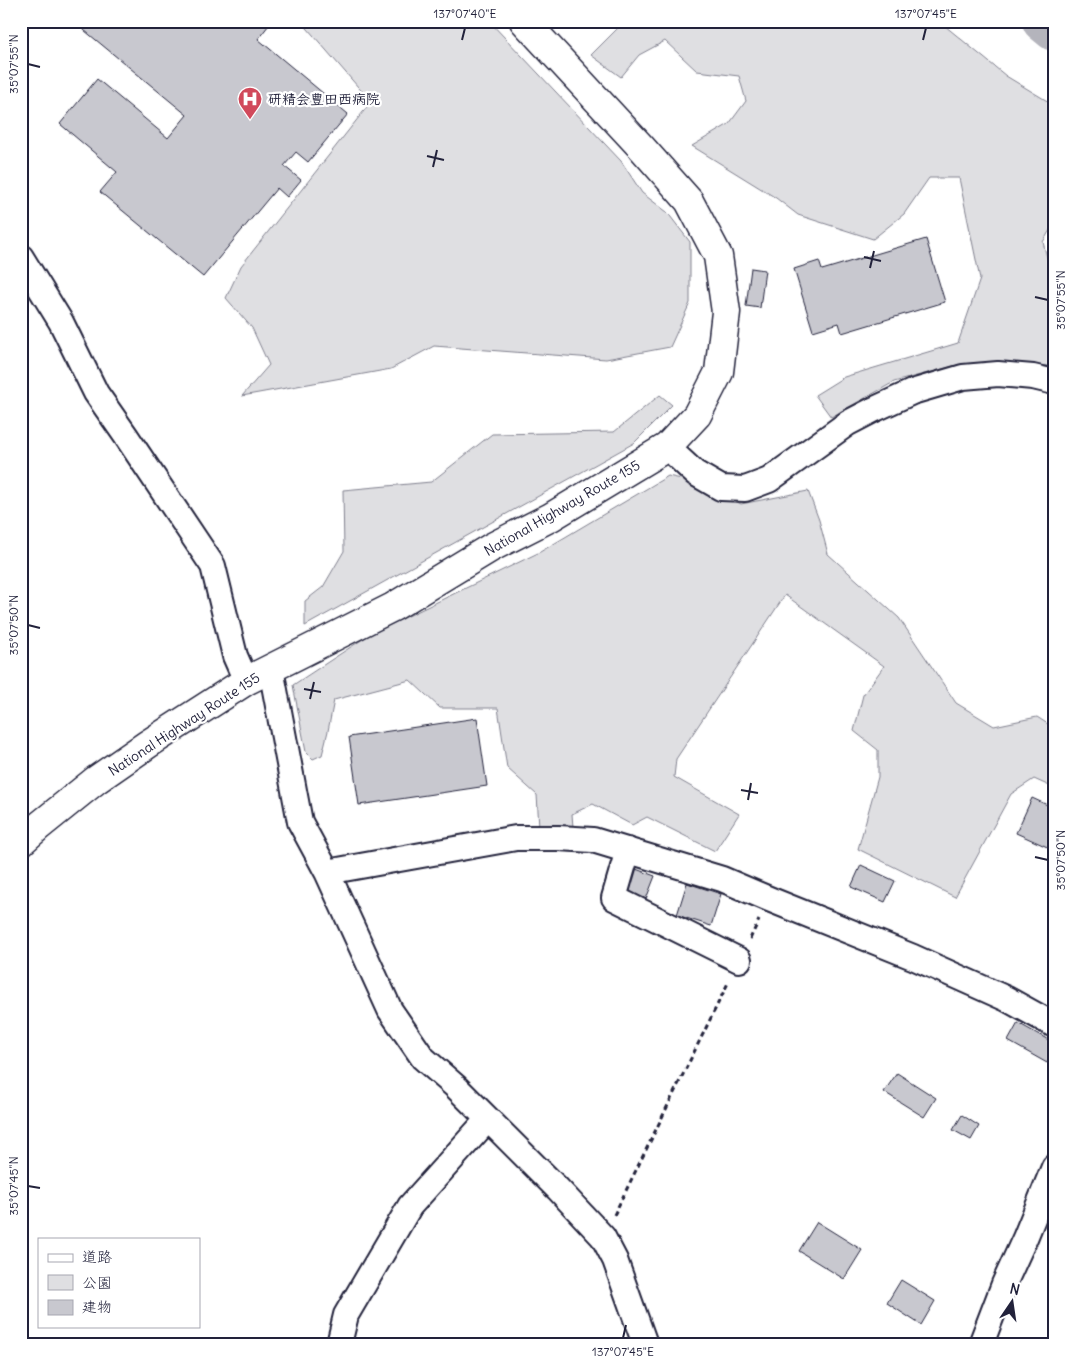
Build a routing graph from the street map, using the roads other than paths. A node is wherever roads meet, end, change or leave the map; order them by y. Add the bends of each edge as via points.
1 (524, 21) edge
2 (21, 258) edge
3 (1054, 382) edge
4 (667, 447) junction
5 (271, 669) junction
6 (246, 681) junction
7 (21, 842) edge
8 (628, 850) junction
9 (328, 872) junction
10 (739, 960) road end
11 (1054, 1026) edge
12 (488, 1119) junction
13 (1054, 1167) edge
14 (339, 1344) edge
15 (645, 1344) edge
16 (981, 1344) edge

1 - 4 highway, National Highway Route 155 via 689,201 718,256 726,312 719,372 697,416
2 - 6 street via 61,322 96,393 213,566 235,656
3 - 4 street via 998,374 963,377 912,392 848,423 770,480 745,489 722,488 695,473
4 - 5 highway, National Highway Route 155 via 393,606
5 - 6 highway, National Highway Route 155
5 - 9 street via 300,822
6 - 7 highway, National Highway Route 155 via 96,780
8 - 9 street via 593,840 516,838
8 - 10 street via 614,898
8 - 11 street via 722,878 913,957 1007,999
9 - 12 street via 390,1010 424,1058
12 - 14 street via 410,1206 346,1315
12 - 15 street via 603,1237 615,1260
13 - 16 street

